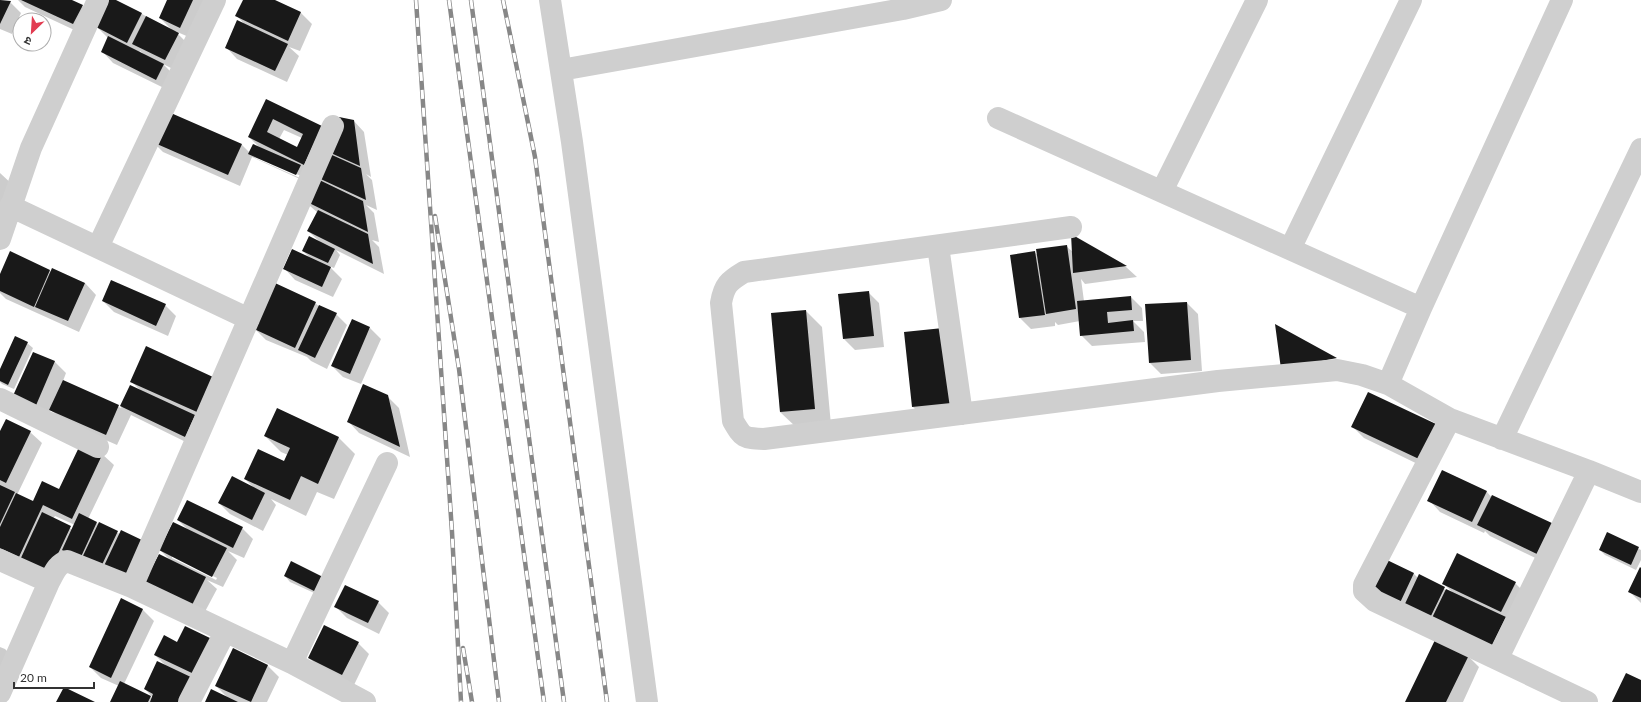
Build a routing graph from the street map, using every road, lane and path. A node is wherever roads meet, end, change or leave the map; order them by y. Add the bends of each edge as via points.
1 (98, 0) edge
2 (215, 0) edge
3 (550, 0) edge
4 (941, 0) edge
5 (1257, 0) edge
6 (1411, 0) edge
7 (1562, 0) edge
8 (561, 70) junction
9 (998, 118) dead end
10 (333, 126) dead end
11 (1641, 149) edge
12 (1162, 191) junction
13 (10, 206) junction
14 (1071, 227) dead end
15 (0, 239) edge
16 (938, 246) junction
17 (98, 247) junction
18 (1290, 248) junction
19 (1421, 308) junction
20 (250, 319) junction
21 (1388, 384) junction
22 (0, 399) edge
23 (962, 414) junction
24 (1450, 419) junction
25 (1502, 439) junction
26 (98, 447) dead end
27 (387, 463) dead end
28 (1588, 471) junction
29 (1641, 492) edge
30 (0, 560) edge
31 (49, 582) junction
32 (132, 587) junction
33 (225, 632) junction
34 (1498, 658) junction
35 (292, 663) junction
36 (0, 693) edge
37 (190, 702) edge
38 (365, 702) edge
39 (646, 702) edge
40 (1588, 702) edge

1 - 13 street via 31,148
2 - 17 street
3 - 8 street
4 - 8 street
5 - 12 street
6 - 18 street
7 - 19 street
8 - 39 street
9 - 12 street
10 - 20 street
11 - 25 street
12 - 18 street
13 - 15 street
13 - 17 street
14 - 16 street
16 - 23 street
16 - 23 street via 744,272 729,281 720,303 733,420 741,435 749,439 764,439
17 - 20 street
18 - 19 street
19 - 21 street
20 - 32 street
21 - 23 street via 1337,370 1218,381
21 - 24 street
22 - 26 street
24 - 25 street
24 - 34 street via 1364,585 1364,591 1375,601
25 - 28 street
27 - 35 street
28 - 29 street
28 - 34 street
30 - 31 street
31 - 32 street via 56,568 67,561
31 - 36 street
32 - 33 street
33 - 35 street
33 - 37 street
34 - 40 street
35 - 38 street

